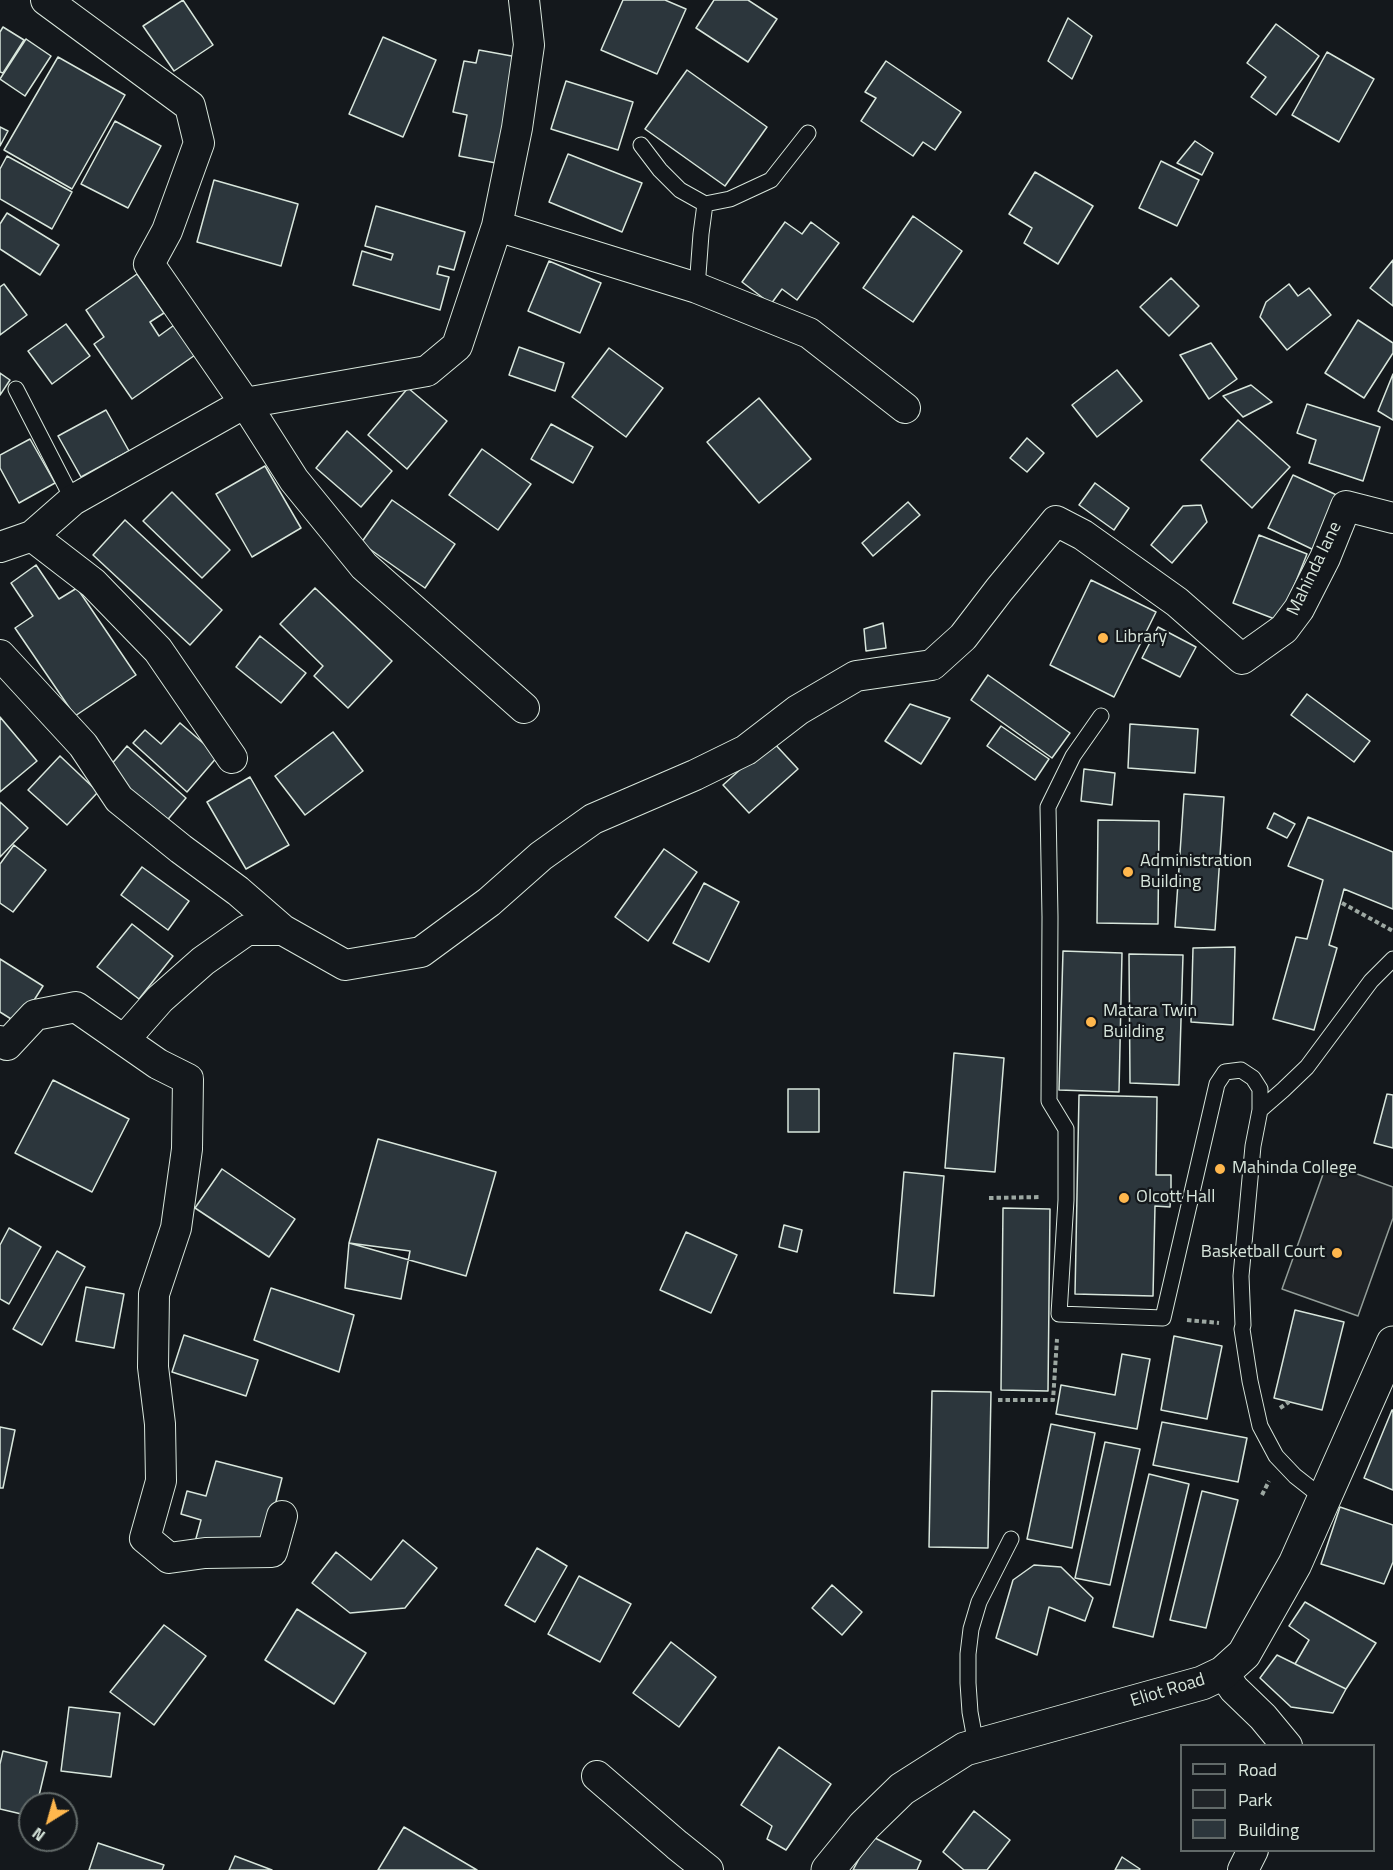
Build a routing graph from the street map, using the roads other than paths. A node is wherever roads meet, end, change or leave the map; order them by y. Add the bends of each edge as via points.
1 (46, 0) edge
2 (524, 0) edge
3 (808, 133) dead end
4 (640, 145) dead end
5 (705, 204) junction
6 (497, 226) junction
7 (697, 288) junction
8 (16, 389) dead end
9 (244, 403) junction
10 (905, 408) dead end
11 (73, 500) junction
12 (1393, 518) edge
13 (32, 536) junction
14 (0, 548) edge
15 (0, 655) edge
16 (524, 708) dead end
17 (1101, 716) dead end
18 (232, 758) dead end
19 (283, 930) junction
20 (1393, 958) edge
21 (124, 1040) junction
22 (0, 1041) edge
23 (1260, 1110) junction
24 (1393, 1343) edge
25 (1323, 1498) junction
26 (282, 1516) dead end
27 (1011, 1539) dead end
28 (1223, 1673) junction
29 (1285, 1744) edge
30 (976, 1745) junction
31 (597, 1776) dead end
32 (1252, 1852) edge
33 (708, 1870) edge
34 (828, 1870) edge
35 (1243, 1870) edge

1 - 9 street via 190,106 199,143 167,231 149,264
2 - 6 street via 529,45
3 - 5 lane via 771,180 730,199
4 - 5 lane via 680,190
5 - 7 lane
6 - 7 street
6 - 9 street via 457,346 427,371
7 - 10 street via 809,333
8 - 11 lane
9 - 11 street
9 - 16 street via 294,480 364,566
11 - 13 street
12 - 19 street, Mahinda lane via 1346,506 1299,609 1284,629 1242,659 1177,602 1083,535 1056,521 963,637 932,665 856,676 798,710 746,750 593,819 421,952 345,965
13 - 14 street
13 - 18 street via 93,583 158,650
15 - 19 street via 83,746 119,800
17 - 23 lane via 1073,756 1048,807 1049,1101 1066,1129 1059,1314 1163,1318 1217,1084 1225,1072 1240,1070 1253,1078 1260,1089
19 - 21 street via 247,930 160,999
20 - 23 lane via 1371,981 1307,1067
21 - 22 street via 76,1006 35,1015 7,1045
21 - 26 street via 188,1079 188,1149 176,1228 154,1294 153,1367 161,1481 145,1538 169,1558 272,1552
23 - 25 lane via 1241,1276 1248,1370 1260,1426 1276,1456
24 - 25 street, Eliot Road
25 - 28 street, Eliot Road via 1295,1564 1244,1654
27 - 30 lane via 979,1602 971,1629 968,1683
28 - 29 street
28 - 30 street, Eliot Road via 1191,1686
30 - 34 street, Eliot Road via 902,1789
31 - 33 street
32 - 35 street

